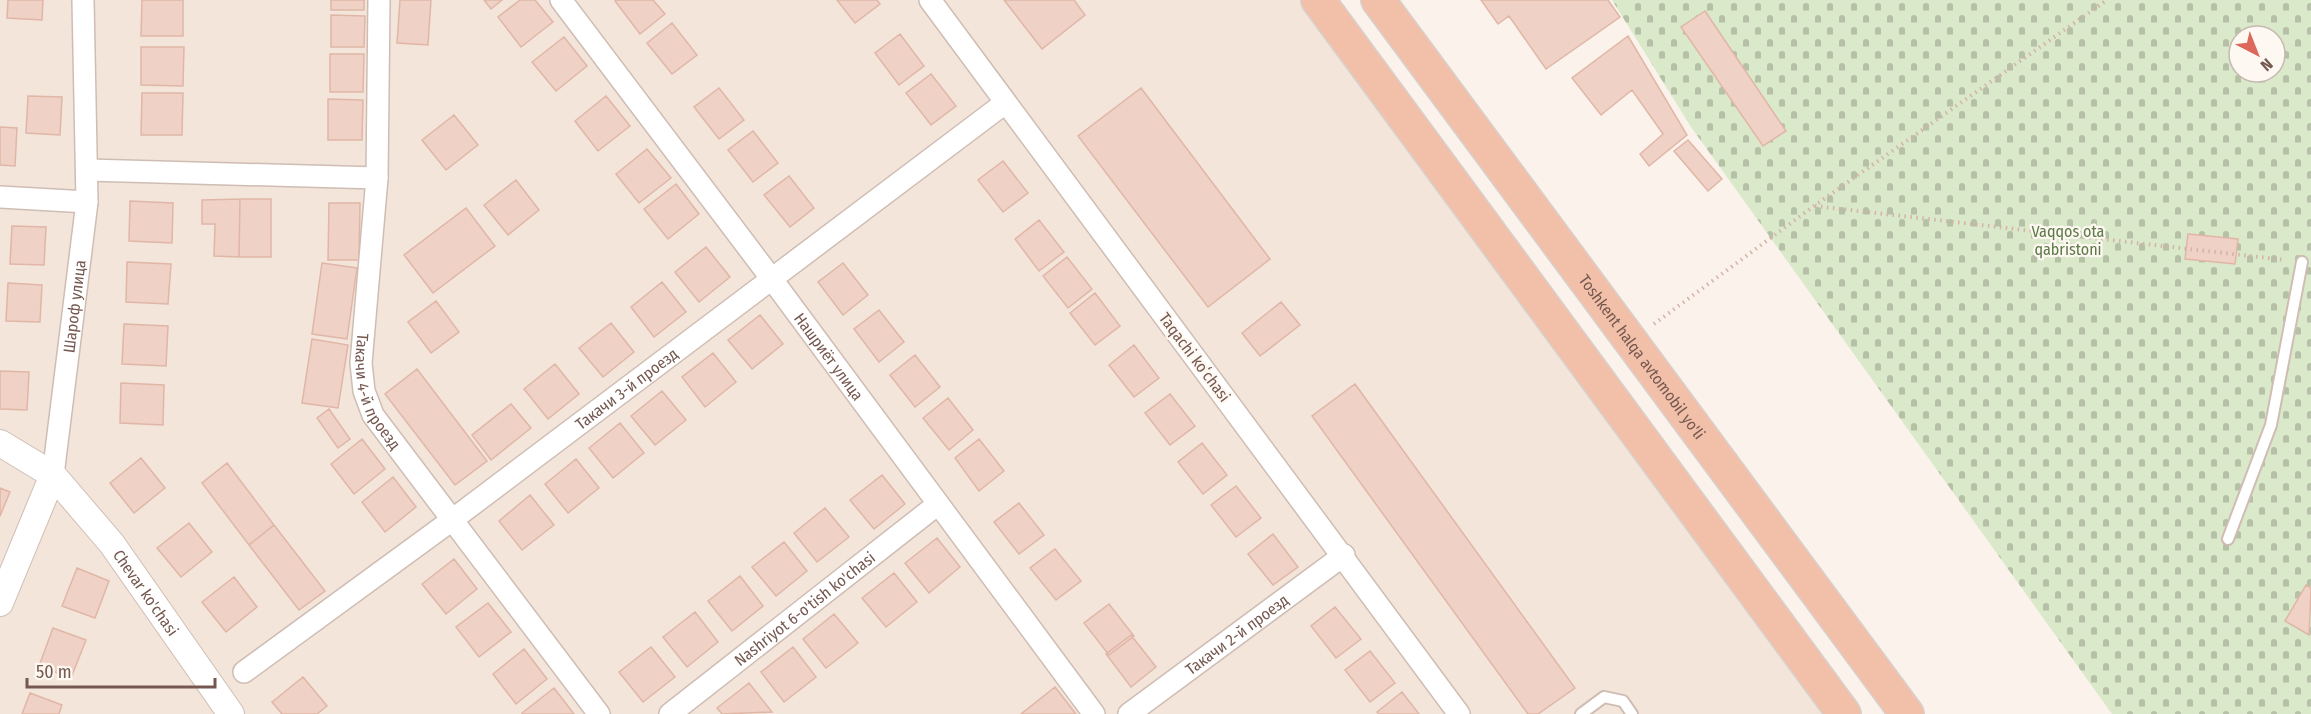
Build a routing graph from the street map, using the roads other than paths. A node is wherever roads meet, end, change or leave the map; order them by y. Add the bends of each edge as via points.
1 (83, 0) edge
2 (379, 0) edge
3 (561, 0) edge
4 (930, 0) edge
5 (1318, 0) edge
6 (1378, 0) edge
7 (1005, 103) junction
8 (88, 170) junction
9 (377, 178) junction
10 (0, 197) edge
11 (87, 202) junction
12 (2302, 262) road end
13 (771, 278) junction
14 (0, 443) edge
15 (53, 475) junction
16 (938, 504) junction
17 (452, 520) junction
18 (2228, 539) dead end
19 (1344, 555) junction
20 (0, 603) edge
21 (1858, 648) junction
22 (244, 672) dead end
23 (1818, 679) junction
24 (231, 714) edge
25 (599, 714) edge
26 (670, 714) edge
27 (1094, 714) edge
28 (1129, 714) edge
29 (1459, 714) edge
30 (1581, 714) edge
31 (1632, 714) edge
32 (1844, 714) edge
33 (1907, 714) edge

1 - 8 street, Шароф улица
2 - 9 street, Такачи 4-й проезд
3 - 13 street, Нашриёт улица
4 - 7 street, Taqachi koʻchasi
5 - 23 highway
6 - 21 highway, Toshkent halqa avtomobil yo'li
7 - 13 street, Такачи 3-й проезд
7 - 19 street, Taqachi koʻchasi
8 - 9 street
8 - 11 street, Шароф улица
9 - 17 street, Такачи 4-й проезд via 361,363 364,391 373,415
10 - 11 street
11 - 15 street, Шароф улица
12 - 18 lane via 2271,425
13 - 16 street, Нашриёт улица
13 - 17 street, Такачи 3-й проезд
14 - 15 street, Chevar ko'chasi
15 - 20 street, Шароф улица
15 - 24 street, Chevar ko'chasi via 112,544
16 - 26 street, Nashriyot 6-o'tish ko'chasi
16 - 27 street, Нашриёт улица
17 - 22 street, Такачи 3-й проезд
17 - 25 street, Такачи 4-й проезд
19 - 28 street, Такачи 2-й проезд
19 - 29 street, Taqachi koʻchasi
21 - 23 highway via 1855,663 1847,673 1833,679
21 - 33 highway, Toshkent halqa avtomobil yo'li
23 - 32 highway
30 - 31 lane via 1604,697 1623,701

